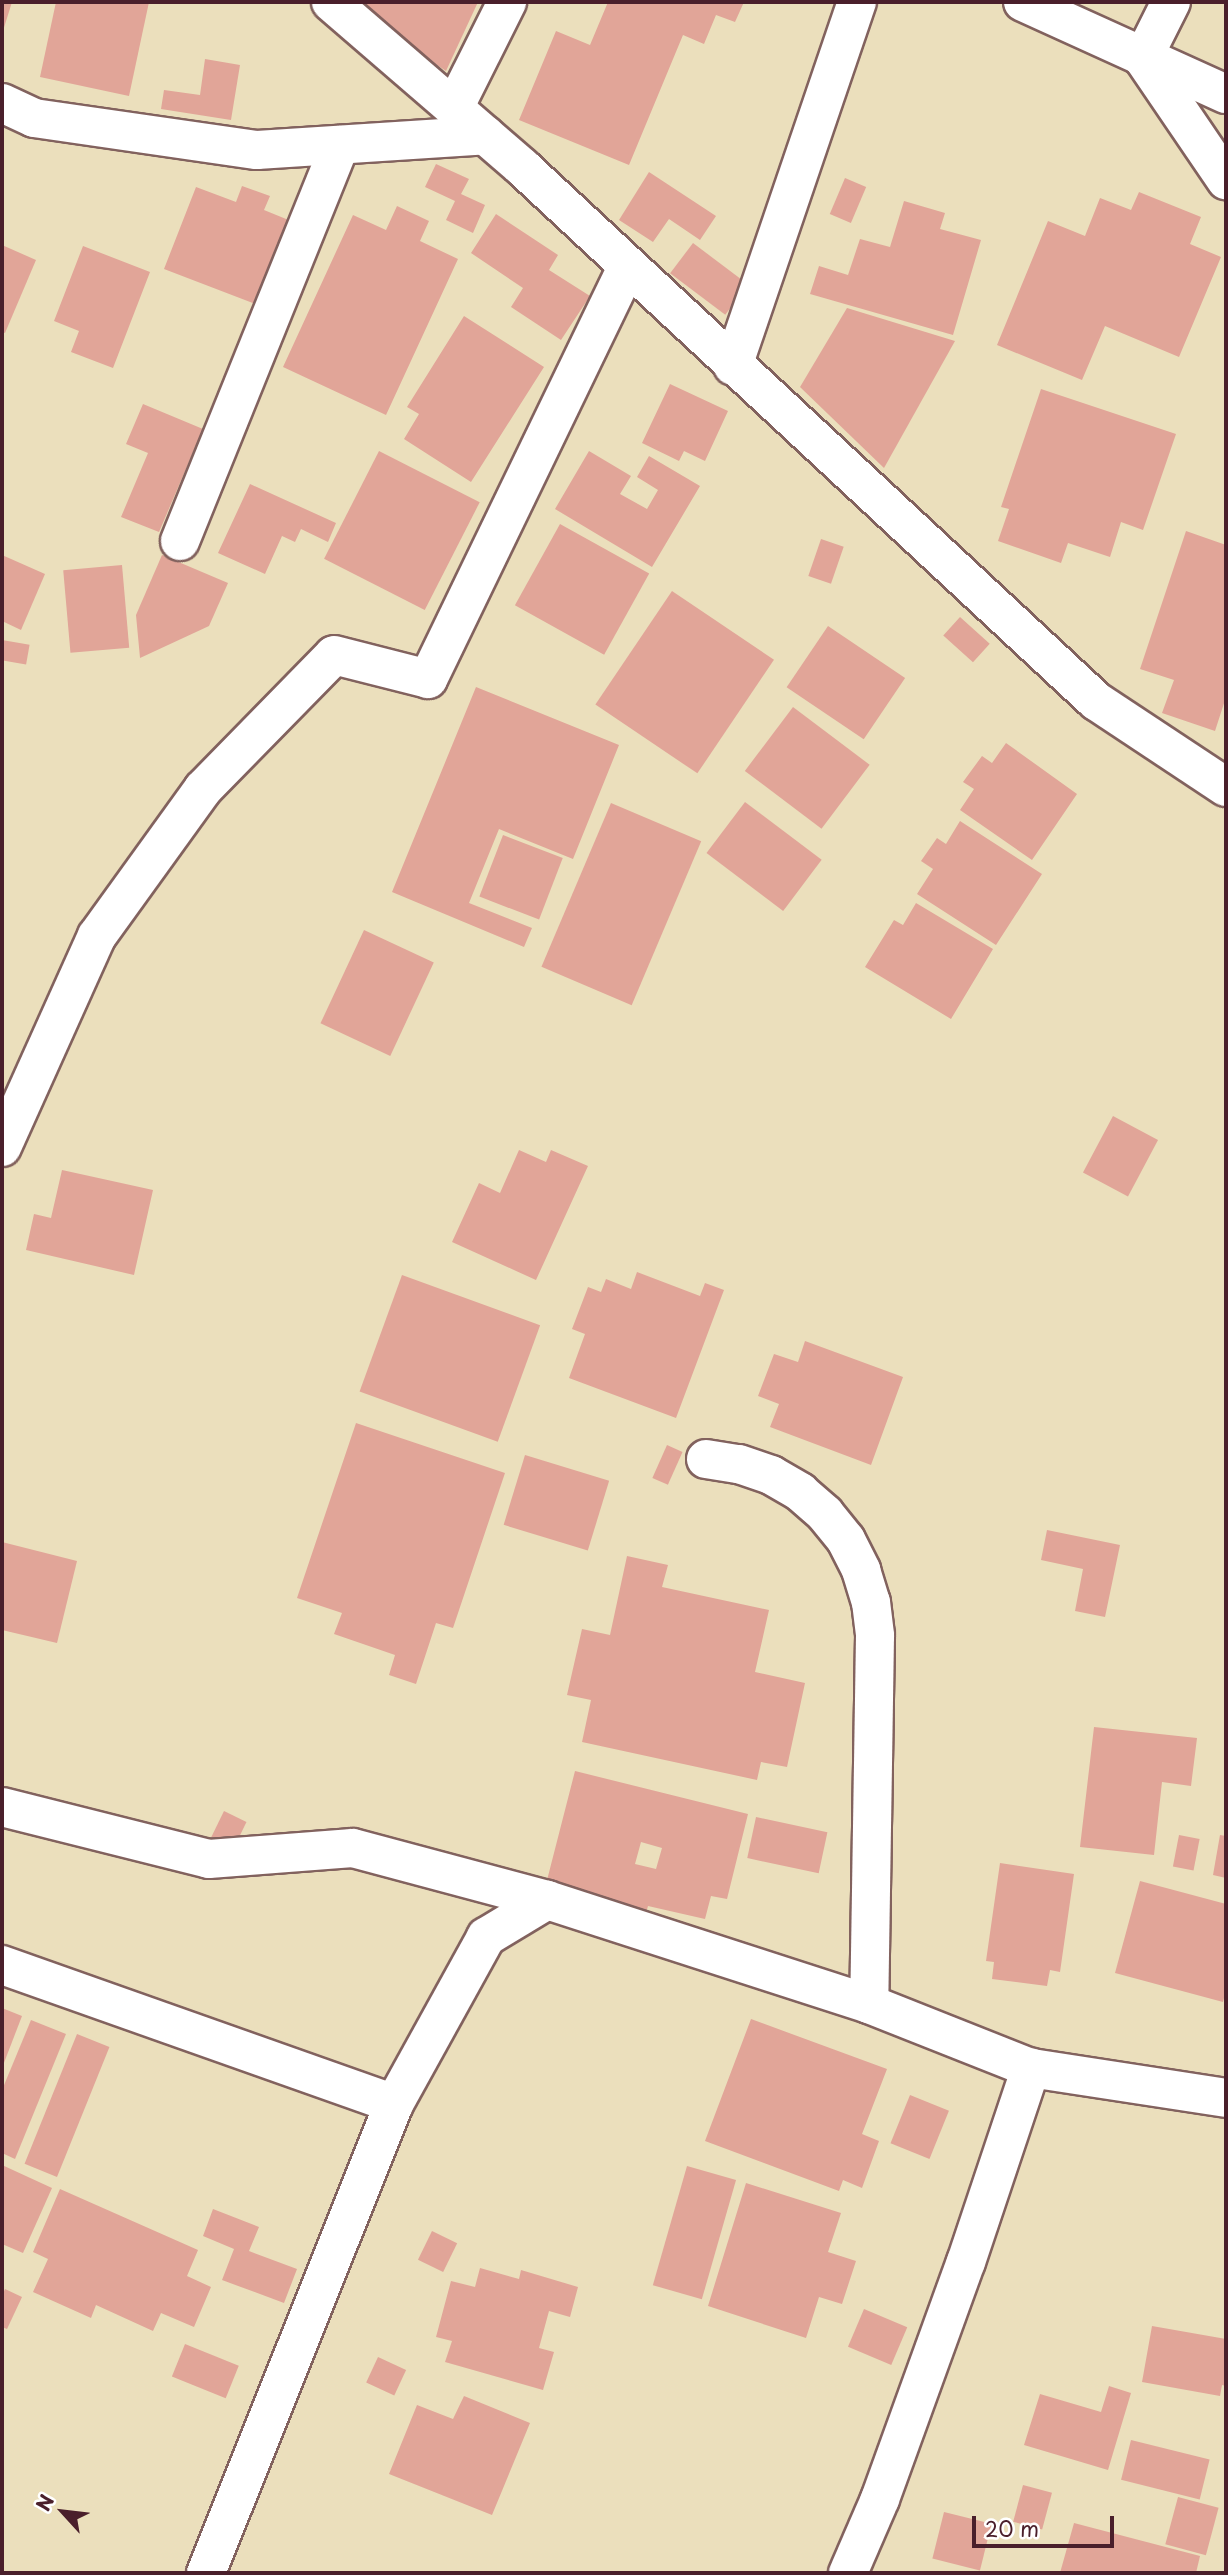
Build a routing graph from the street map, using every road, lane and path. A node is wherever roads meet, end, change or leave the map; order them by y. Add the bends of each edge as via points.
1 (331, 2) edge
2 (507, 2) edge
3 (858, 2) edge
4 (1023, 2) edge
5 (1171, 2) edge
6 (1143, 58) junction
7 (1226, 94) edge
8 (2, 103) edge
9 (454, 108) junction
10 (486, 135) junction
11 (340, 145) junction
12 (1226, 180) edge
13 (627, 267) junction
14 (733, 366) junction
15 (180, 541) dead end
16 (1226, 787) edge
17 (2, 1147) edge
18 (706, 1459) dead end
19 (2, 1807) edge
20 (547, 1900) junction
21 (2, 1965) edge
22 (869, 2004) junction
23 (1031, 2068) junction
24 (1226, 2098) edge
25 (394, 2104) junction
26 (206, 2573) edge
27 (848, 2573) edge

1 - 9 street
2 - 9 street
3 - 14 street
4 - 6 street
5 - 6 street
6 - 7 street
6 - 12 street
8 - 11 street via 34,118 257,150
9 - 10 street
10 - 11 street
10 - 13 street
11 - 15 street
13 - 14 street
13 - 17 street via 428,679 334,655 203,789 97,936
14 - 16 street via 1096,701
18 - 22 street via 771,1475 800,1492 846,1540 872,1602
19 - 20 street via 209,1859 353,1847
20 - 22 street
20 - 25 street via 486,1937
21 - 25 street
22 - 23 street
23 - 24 street
23 - 27 street via 957,2287 880,2499
25 - 26 street

